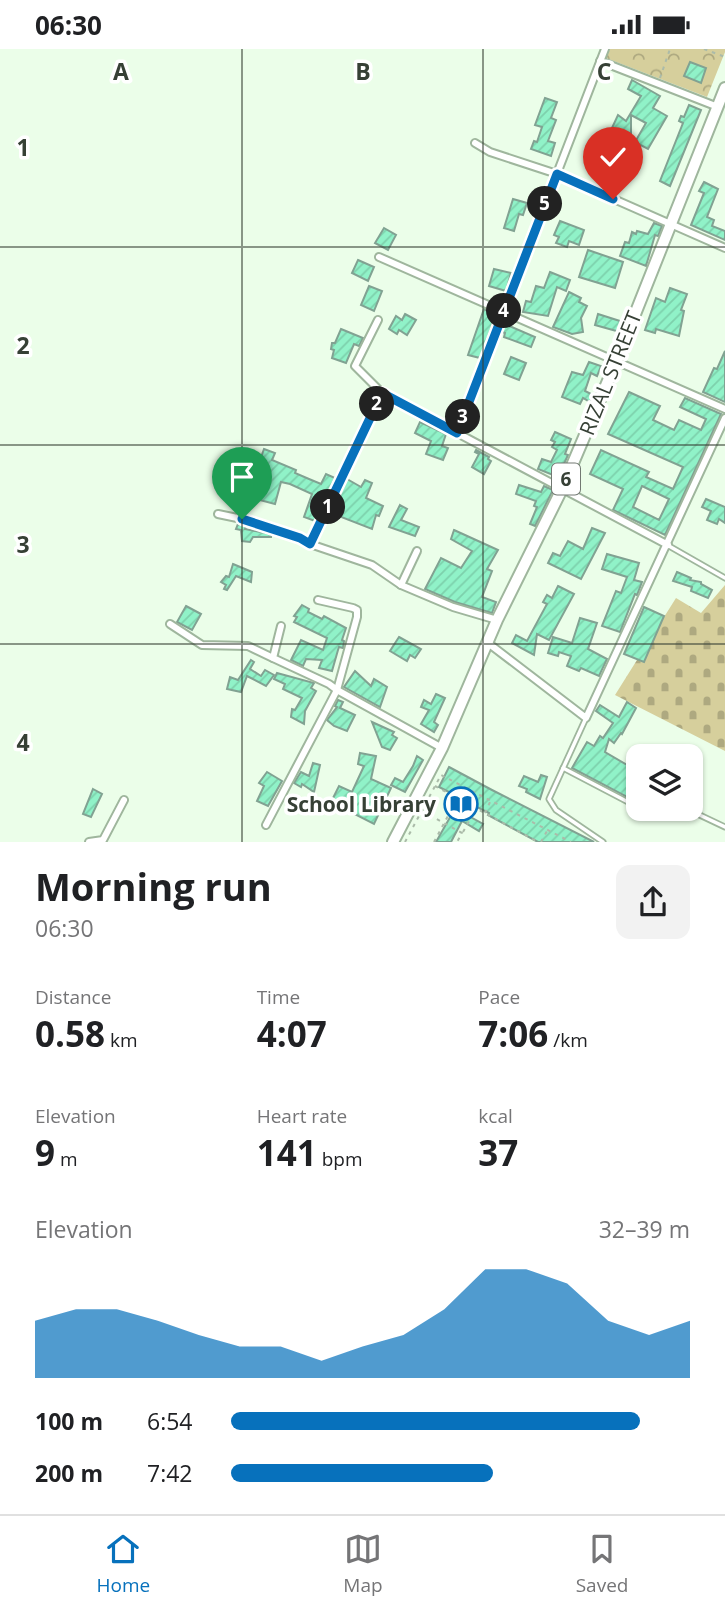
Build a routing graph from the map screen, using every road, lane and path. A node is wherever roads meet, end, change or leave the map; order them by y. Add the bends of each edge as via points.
1 (670, 49) edge
2 (704, 49) edge
3 (602, 50) edge
4 (725, 57) edge
5 (600, 61) junction
6 (658, 84) junction
7 (725, 88) edge
8 (721, 104) edge
9 (475, 143) dead end
10 (557, 174) junction
11 (669, 225) junction
12 (725, 249) edge
13 (379, 257) dead end
14 (504, 311) junction
15 (378, 320) dead end
16 (616, 362) junction
17 (382, 393) junction
18 (725, 409) edge
19 (725, 418) edge
20 (457, 433) junction
21 (562, 489) junction
22 (218, 515) dead end
23 (310, 544) junction
24 (668, 545) junction
25 (416, 551) dead end
26 (725, 578) edge
27 (401, 585) junction
28 (318, 600) dead end
29 (497, 620) junction
30 (170, 624) dead end
31 (281, 626) dead end
32 (488, 643) junction
33 (273, 658) junction
34 (337, 690) junction
35 (586, 718) junction
36 (442, 748) junction
37 (563, 768) junction
38 (435, 786) junction
39 (458, 798) junction
40 (124, 800) dead end
41 (491, 800) junction
42 (626, 801) edge
43 (476, 808) junction
44 (421, 810) junction
45 (484, 813) junction
46 (703, 817) edge
47 (444, 823) junction
48 (266, 825) dead end
49 (725, 827) edge
50 (548, 830) junction
51 (462, 833) junction
52 (89, 842) edge
53 (393, 842) edge
54 (405, 842) edge
55 (434, 842) edge
56 (457, 842) edge
57 (541, 842) edge
58 (571, 842) edge
59 (603, 842) edge

1 - 6 path
2 - 4 path
3 - 5 street
5 - 6 street
5 - 10 street
6 - 8 street
7 - 8 highway, RIZAL STREET / 6
8 - 11 highway, RIZAL STREET / 6
9 - 10 street
10 - 11 street
10 - 14 street
11 - 12 street
11 - 16 highway, RIZAL STREET / 6
13 - 14 street
14 - 16 street
14 - 20 street
15 - 17 street via 355,366
16 - 18 street
16 - 21 highway, RIZAL STREET / 6
17 - 20 street
17 - 23 street
19 - 24 street
20 - 21 street
21 - 24 street
21 - 29 highway, RIZAL STREET / 6
22 - 23 street
23 - 27 street via 372,565
24 - 26 lane
24 - 35 street
25 - 27 street
27 - 29 street
28 - 34 street via 356,610
29 - 32 highway, RIZAL STREET / 6
30 - 33 street via 202,645 248,646
31 - 33 street
32 - 35 street
32 - 36 highway, RIZAL STREET / 6
33 - 34 street
34 - 36 street
34 - 48 street
35 - 37 lane
36 - 53 highway, RIZAL STREET / 6
37 - 42 lane
37 - 59 lane via 549,800 556,810
38 - 39 path
38 - 41 path via 441,775
38 - 44 path
39 - 43 path
39 - 47 path
40 - 52 street via 103,840
41 - 45 path
41 - 50 path
43 - 45 path
43 - 51 path
44 - 47 path
44 - 54 path
45 - 57 path
46 - 49 lane
47 - 51 path
47 - 55 path
50 - 57 path
50 - 58 path
51 - 56 path

